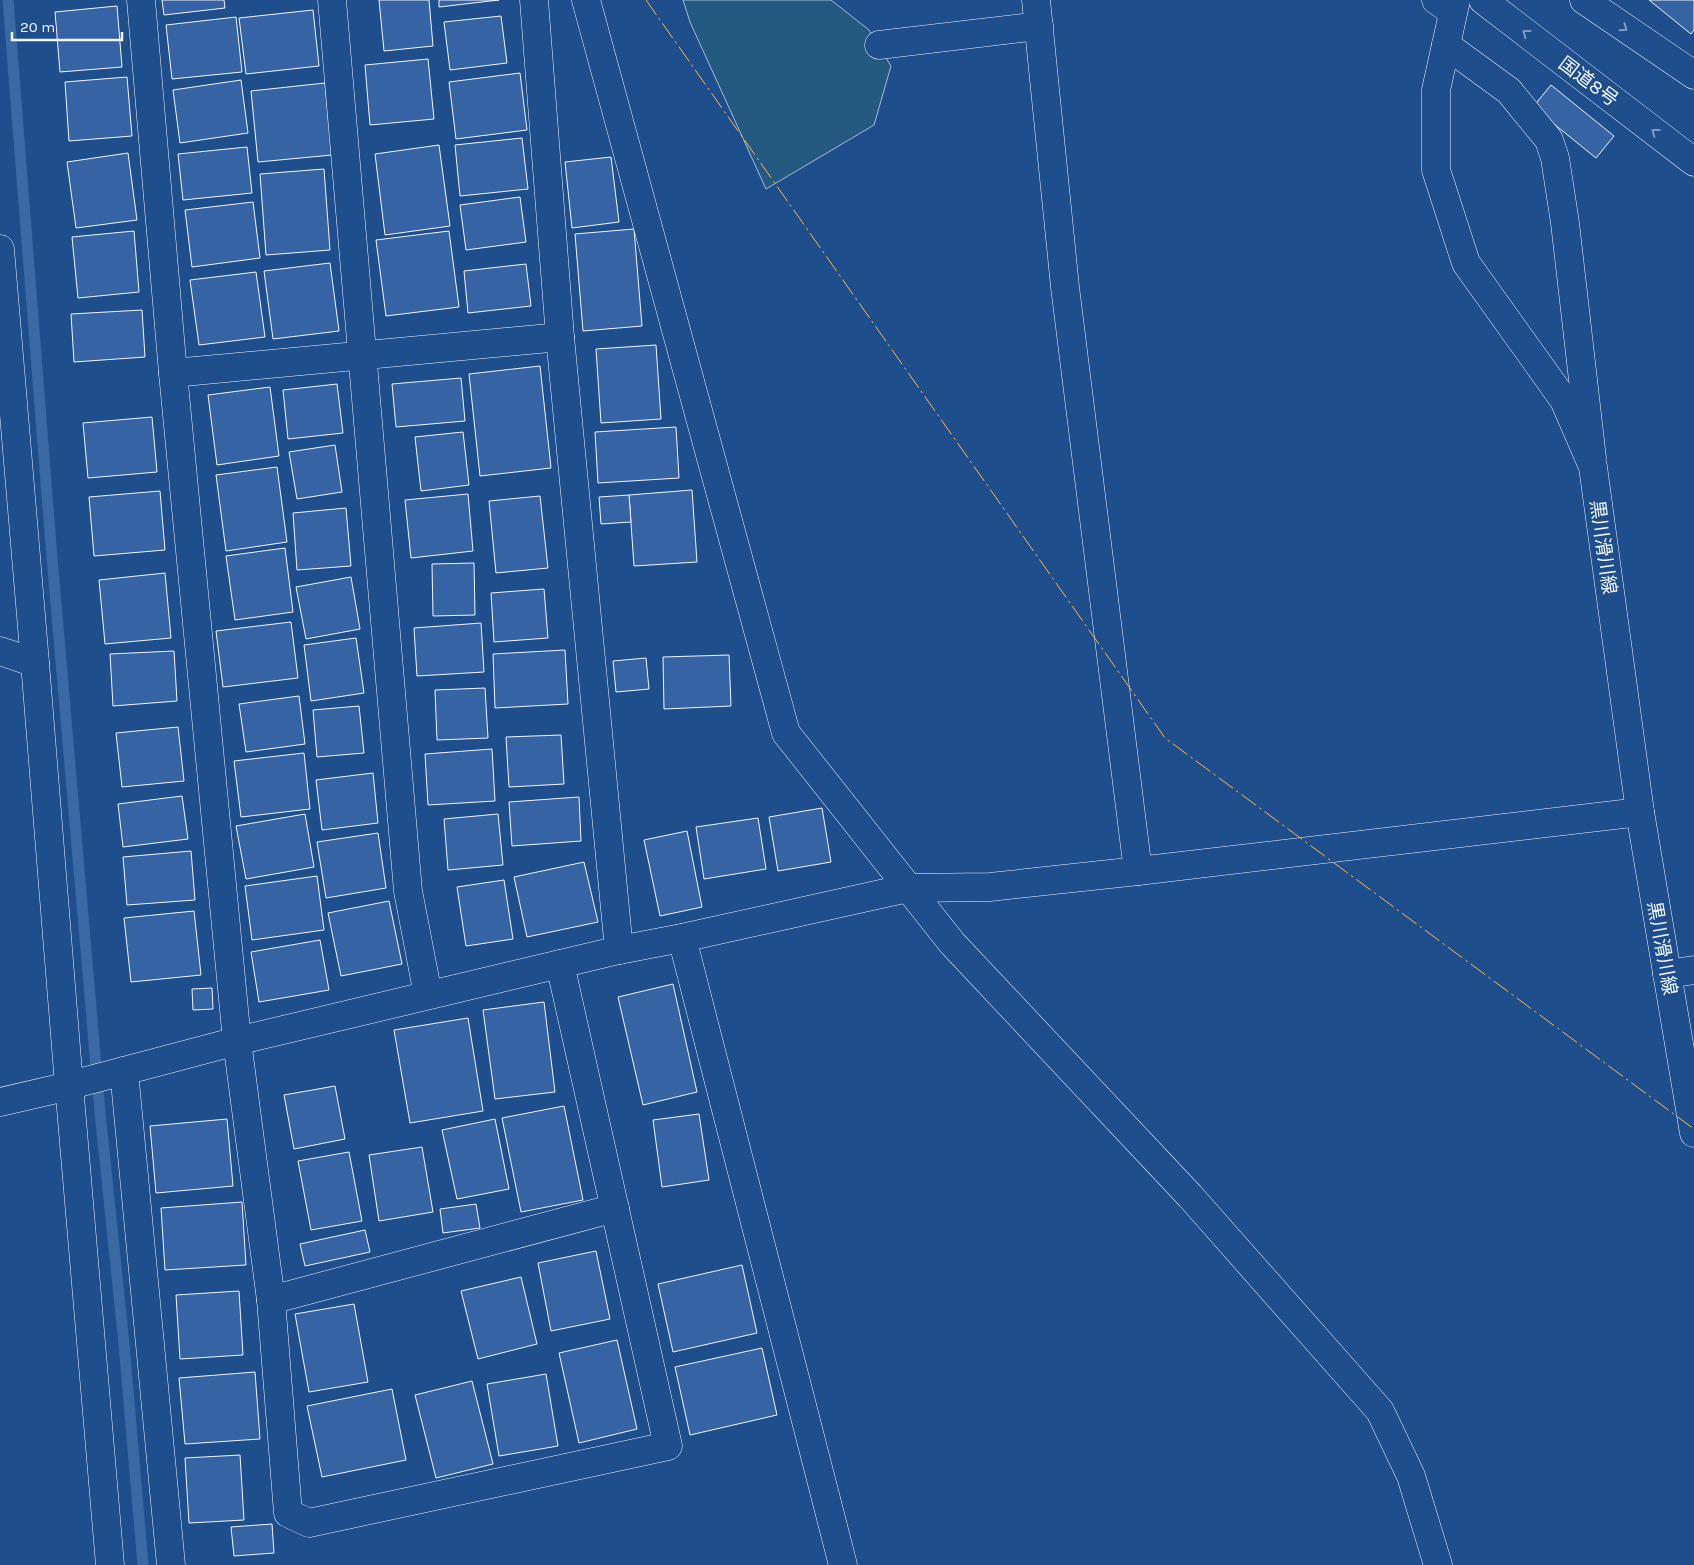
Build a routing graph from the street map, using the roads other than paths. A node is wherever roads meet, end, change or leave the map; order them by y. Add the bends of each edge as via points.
1 (141, 0) edge
2 (332, 0) edge
3 (534, 0) edge
4 (586, 0) edge
5 (1483, 0) edge
6 (1584, 0) edge
7 (1449, 4) edge
8 (1037, 13) edge
9 (879, 45) dead end
10 (1446, 45) junction
11 (1694, 75) edge
12 (1694, 162) edge
13 (0, 249) edge
14 (560, 337) junction
15 (363, 355) junction
16 (173, 373) junction
17 (1593, 466) junction
18 (0, 650) edge
19 (35, 663) junction
20 (1640, 812) junction
21 (1138, 871) junction
22 (908, 888) junction
23 (682, 938) junction
24 (619, 950) junction
25 (560, 964) junction
26 (1694, 970) edge
27 (1667, 974) junction
28 (428, 995) junction
29 (237, 1041) junction
30 (124, 1071) junction
31 (69, 1086) junction
32 (0, 1102) edge
33 (1694, 1133) edge
34 (615, 1208) junction
35 (271, 1300) junction
36 (110, 1565) edge
37 (171, 1565) edge
38 (843, 1565) edge
39 (1438, 1565) edge

1 - 16 main road
2 - 15 main road
3 - 14 main road
4 - 22 main road via 786,733
12 -> 5 main road, 国道8号
6 -> 11 main road
7 - 10 main road, 黒川滑川線
8 - 9 main road
8 - 21 main road via 1065,287
10 - 17 main road, 黒川滑川線 via 1436,90 1436,170 1466,263 1564,400
10 - 17 main road via 1509,91 1549,140 1565,223
13 - 19 main road
14 - 15 main road
14 - 24 main road
15 - 16 main road
15 - 28 main road via 408,891
16 - 29 main road
17 - 20 main road, 黒川滑川線
18 - 19 main road
19 - 31 main road
20 - 21 main road
20 - 27 main road, 黒川滑川線
21 - 22 main road via 990,887
22 - 23 main road
22 - 39 main road via 952,943 1190,1196 1380,1411 1411,1476
23 - 24 main road
23 - 38 main road
24 - 25 main road
25 - 28 main road
25 - 34 main road
26 - 27 main road
27 - 33 main road, 黒川滑川線
28 - 29 main road
29 - 30 main road
29 - 35 main road
30 - 31 main road
30 - 37 main road
31 - 32 main road
31 - 36 main road
34 - 35 main road
34 - 35 main road via 668,1446 309,1523 288,1513

